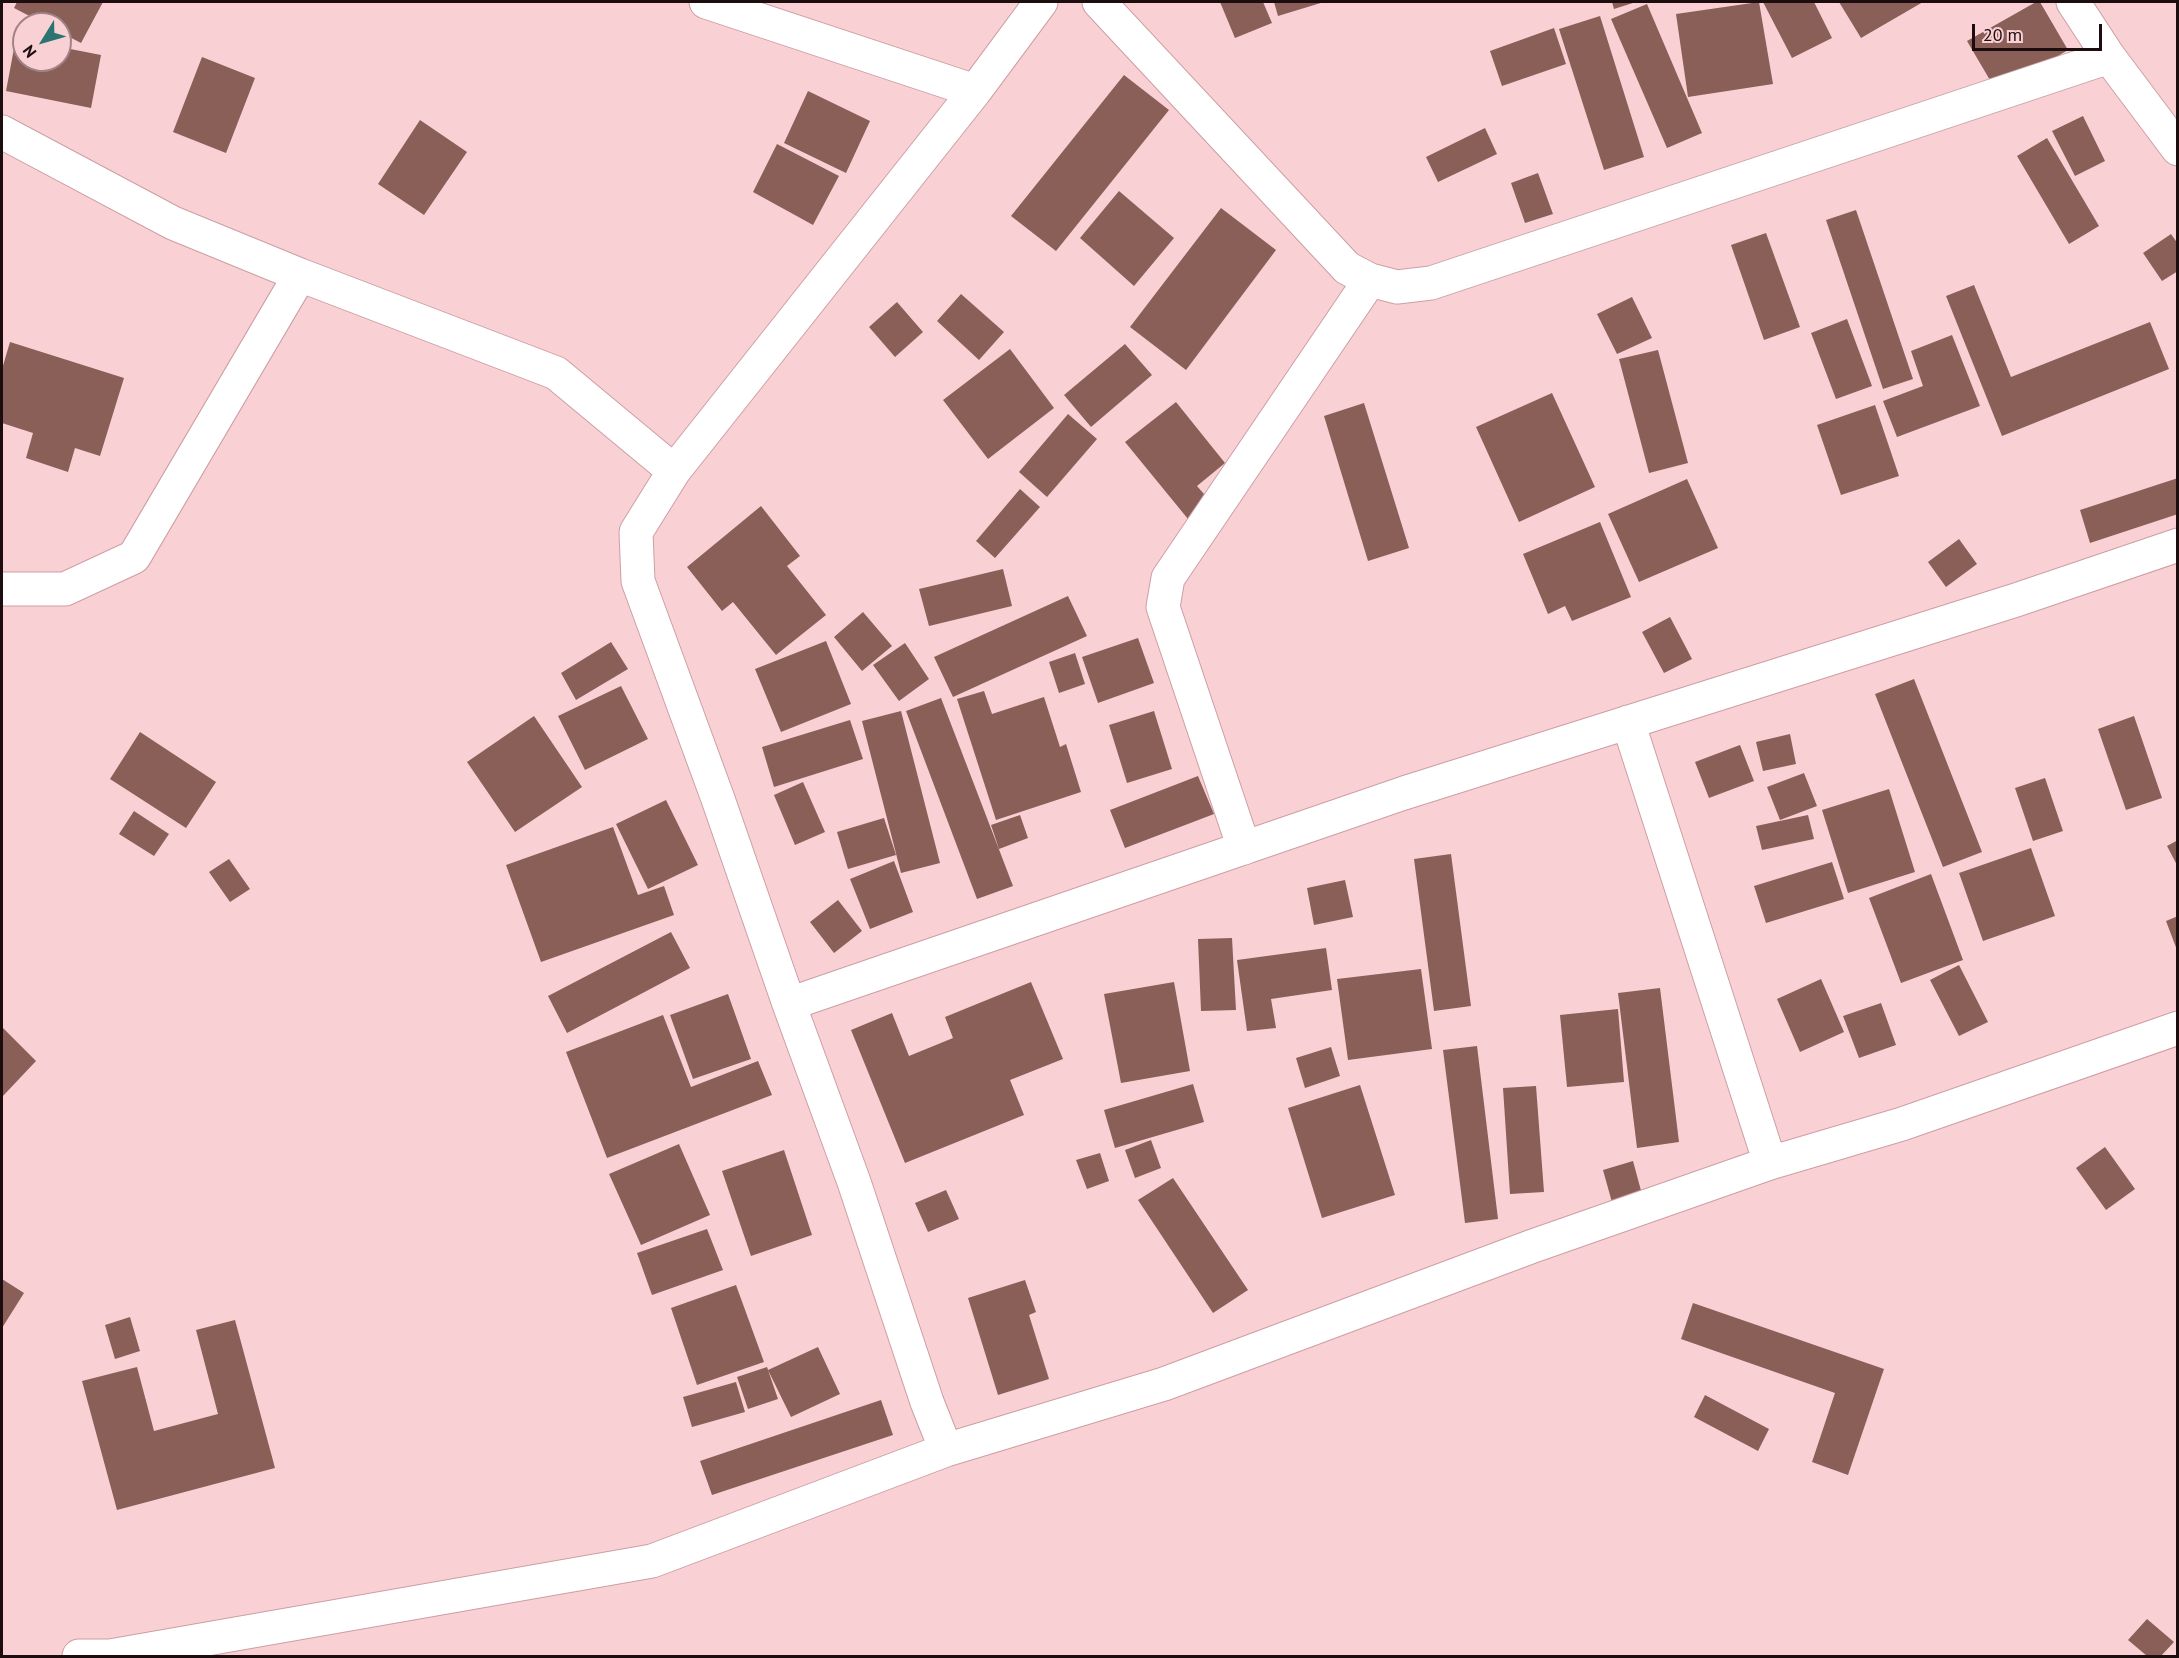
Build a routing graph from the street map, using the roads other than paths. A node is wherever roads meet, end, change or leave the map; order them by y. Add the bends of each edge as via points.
1 (706, 2) edge
2 (1041, 2) edge
3 (1099, 2) edge
4 (2073, 2) edge
5 (2109, 57) junction
6 (975, 91) junction
7 (2, 132) edge
8 (2178, 149) edge
9 (300, 275) junction
10 (1370, 280) junction
11 (674, 471) junction
12 (2178, 545) edge
13 (2, 589) edge
14 (1628, 722) junction
15 (1245, 848) junction
16 (789, 1004) junction
17 (2178, 1028) edge
18 (1770, 1163) junction
19 (946, 1450) junction
20 (79, 1656) edge

1 - 6 street
2 - 6 street
3 - 10 street via 1347,268
4 - 5 street
5 - 8 street
5 - 10 street via 1431,283 1397,287
6 - 11 street
7 - 9 street via 173,223
9 - 11 street via 556,373
9 - 13 street via 134,557 65,590
10 - 15 street via 1167,578 1163,607
11 - 16 street via 636,532 638,581
12 - 14 street
14 - 15 street via 1404,792
14 - 18 street
15 - 16 street
16 - 19 street
17 - 18 street via 1902,1124
18 - 19 street via 1521,1250 1164,1383
19 - 20 street via 652,1562 110,1656

